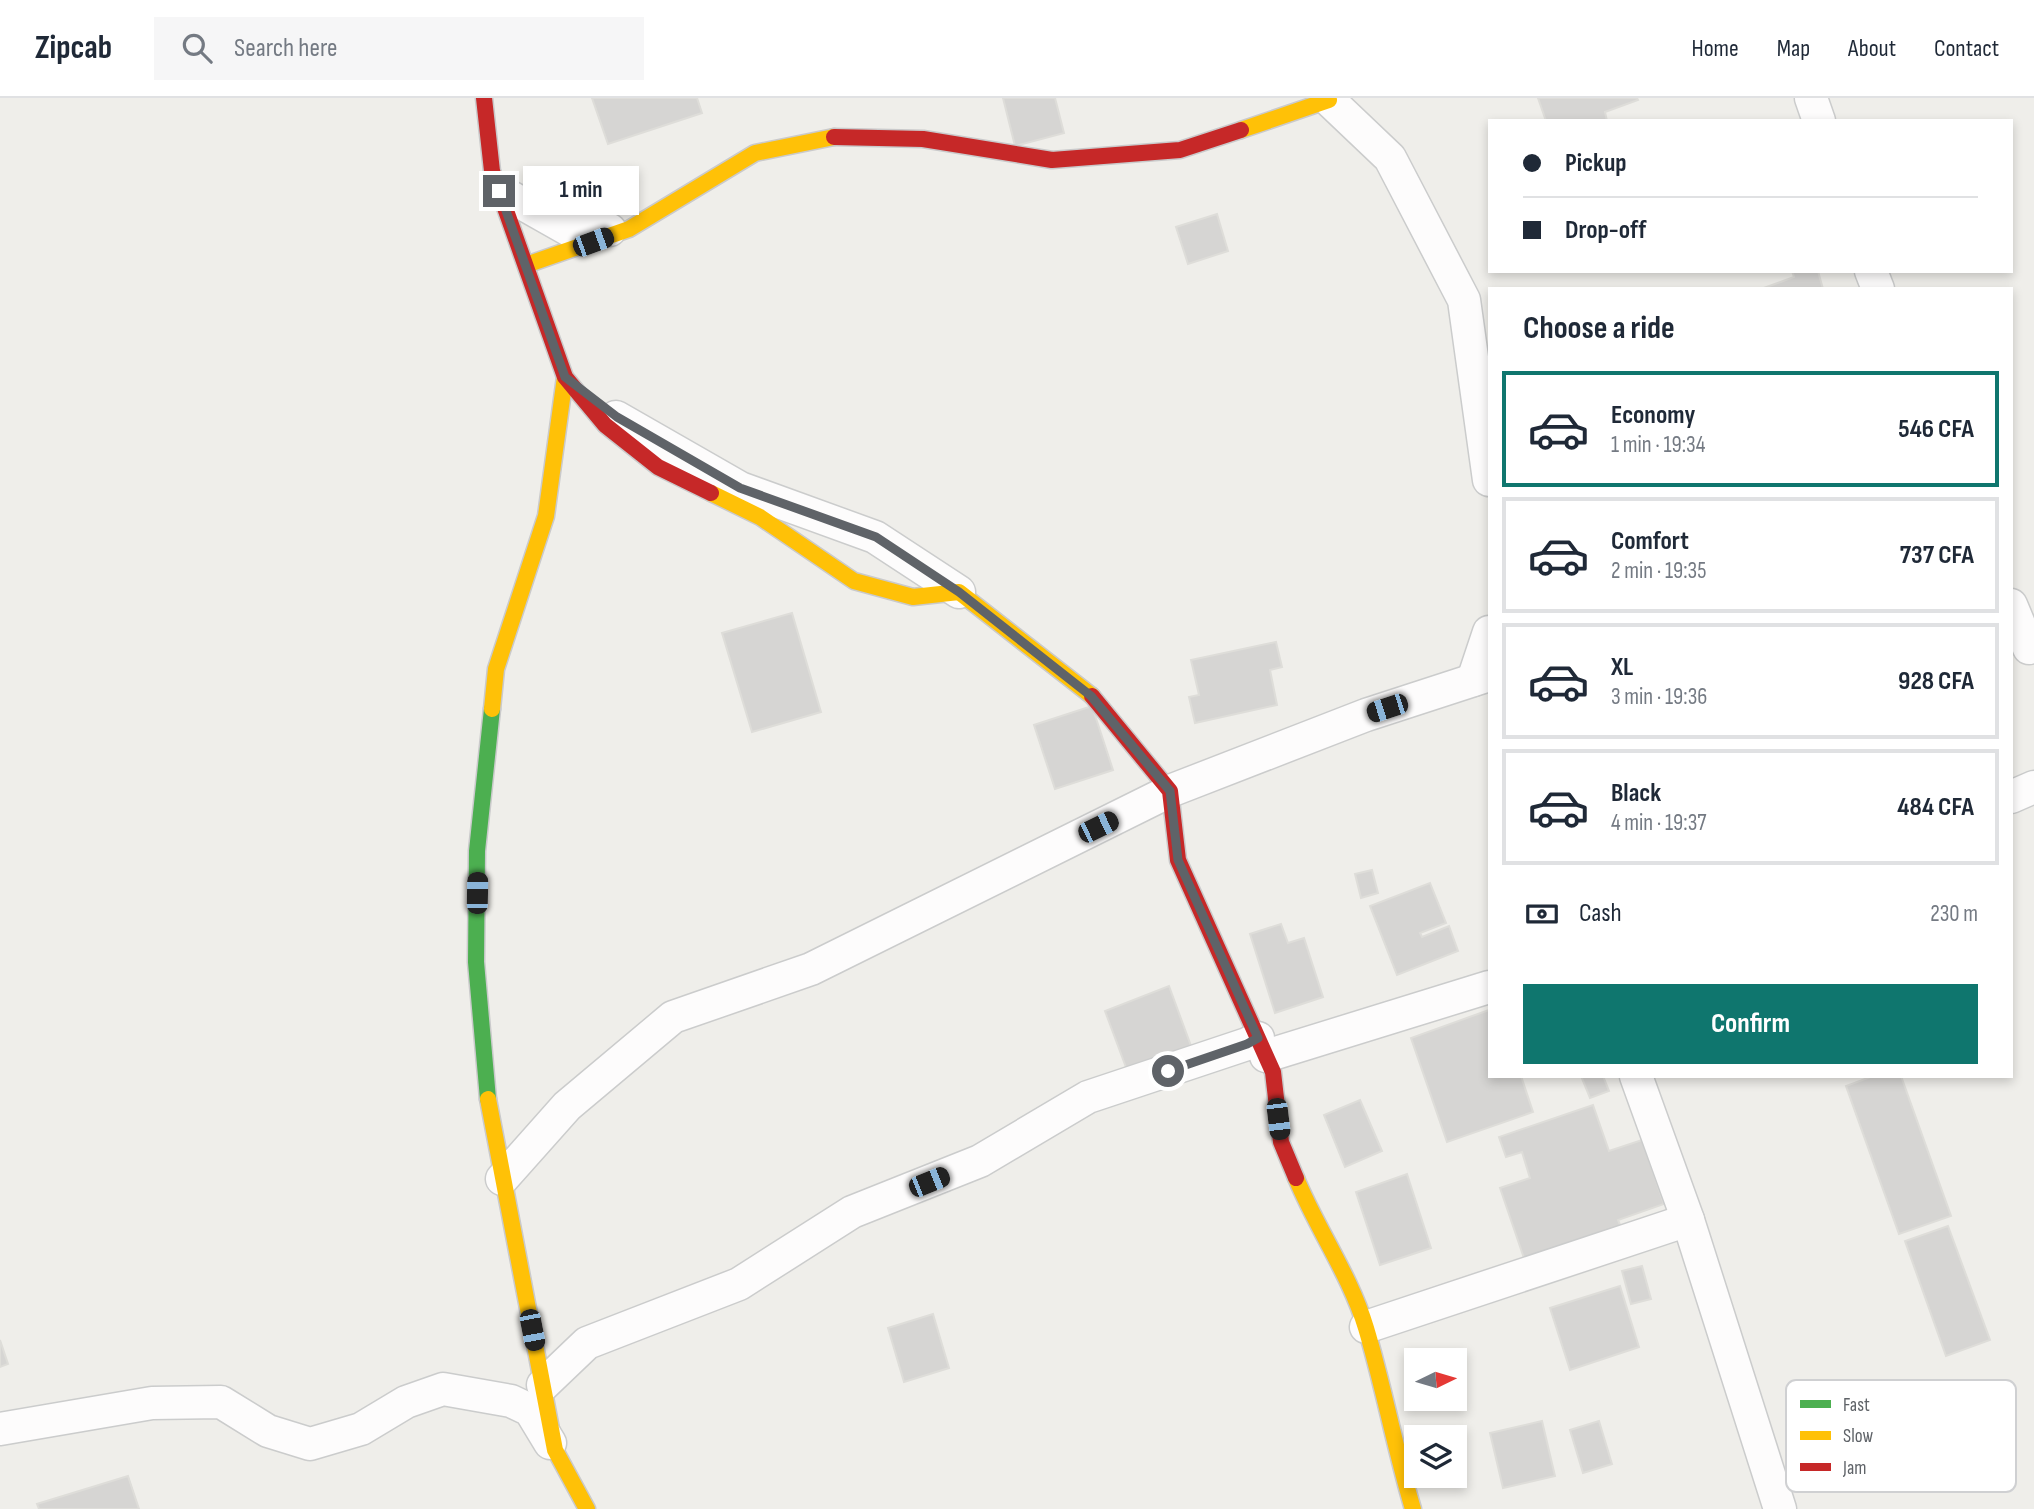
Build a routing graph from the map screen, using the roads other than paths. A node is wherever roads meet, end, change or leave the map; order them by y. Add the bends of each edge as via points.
1 (484, 98) edge
2 (1811, 98) edge
3 (1328, 99) edge
4 (1818, 119) edge
5 (499, 191) junction
6 (629, 229) junction
7 (526, 265) junction
8 (1476, 304) edge
9 (565, 377) junction
10 (1488, 466) edge
11 (959, 592) junction
12 (2013, 611) edge
13 (1488, 638) edge
14 (2024, 646) edge
15 (1481, 678) edge
16 (2034, 787) edge
17 (1170, 791) junction
18 (2013, 796) edge
19 (1488, 987) edge
20 (1262, 1047) junction
21 (1637, 1078) edge
22 (502, 1179) junction
23 (1688, 1220) junction
24 (1366, 1327) junction
25 (543, 1385) junction
26 (0, 1429) edge
27 (555, 1450) junction
28 (587, 1509) edge
29 (1413, 1509) edge
30 (1780, 1509) edge

1 - 5 street via 492,171
2 - 4 street
3 - 6 street via 1180,150 1052,160 923,139 839,136 755,153
3 - 8 street via 1390,158
5 - 6 street via 571,231
5 - 7 street
6 - 7 street
7 - 9 street
8 - 10 street
9 - 11 street via 617,417 740,488 876,537
9 - 11 street via 606,425 658,467 760,517 854,581 912,597
9 - 22 street via 546,516 496,669 477,851 476,962 487,1093
11 - 17 street via 1091,696
12 - 14 street
13 - 15 street
15 - 17 street via 1366,715
16 - 18 street
17 - 20 street via 1178,860
17 - 22 street via 811,969 673,1017 567,1106
19 - 20 street
20 - 24 street via 1273,1072 1281,1142
20 - 25 street via 1247,1044 1088,1097 980,1161 852,1212 739,1284 587,1343
21 - 23 street
22 - 25 street
23 - 24 street
23 - 30 street
24 - 29 street
25 - 27 street
26 - 27 street via 152,1403 220,1402 268,1431 310,1444 361,1429 406,1402 443,1389 511,1401 530,1410
27 - 28 street

